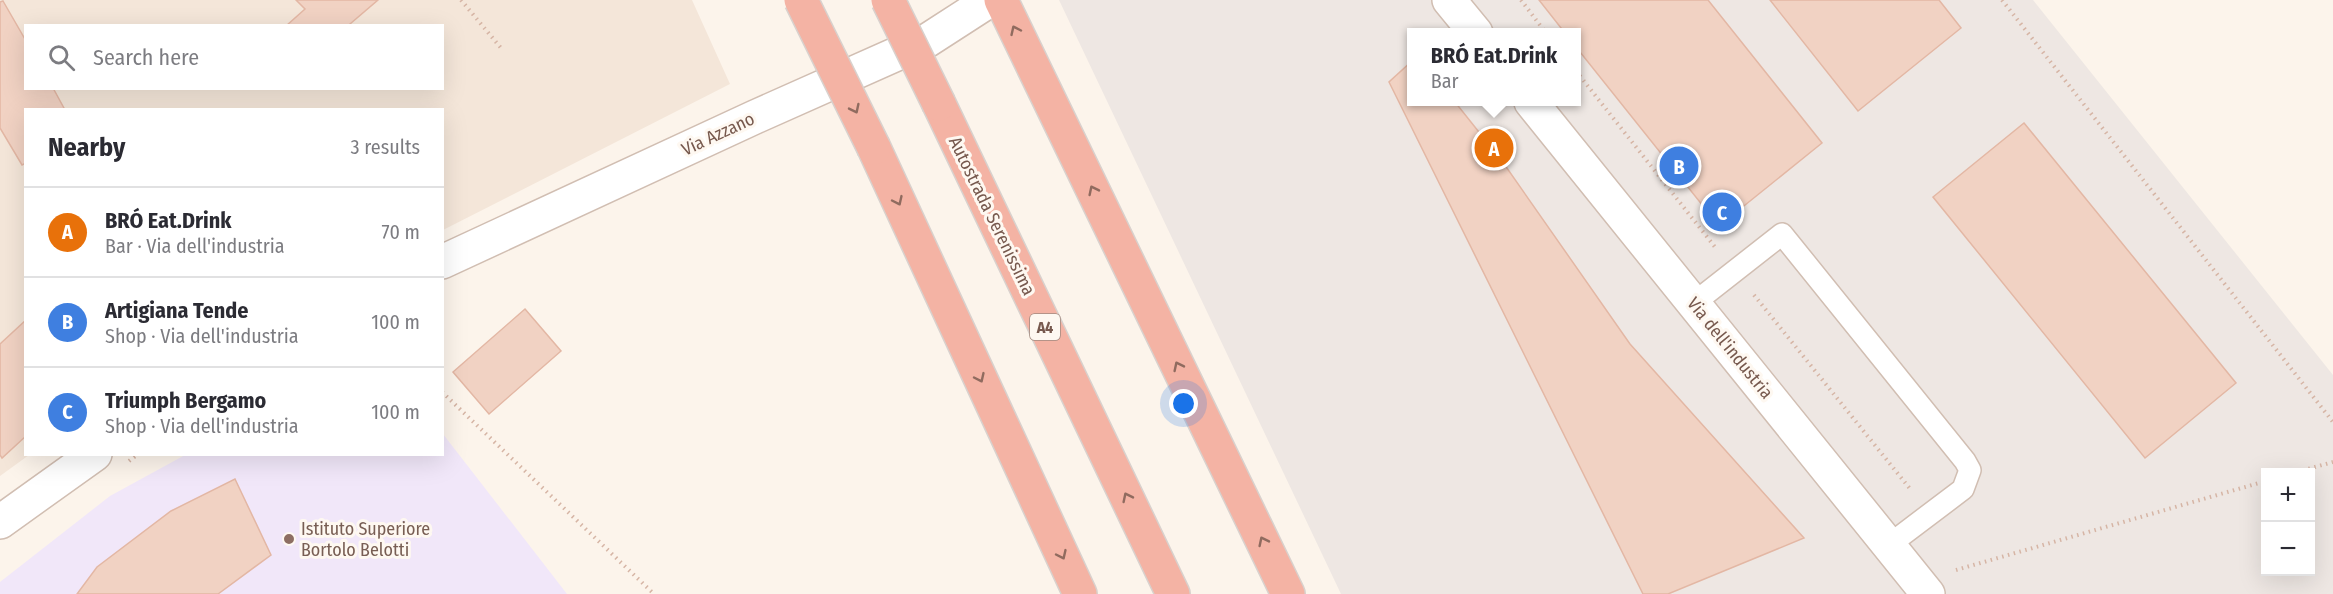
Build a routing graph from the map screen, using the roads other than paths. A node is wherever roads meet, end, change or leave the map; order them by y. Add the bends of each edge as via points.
1 (801, 0) edge
2 (888, 0) edge
3 (990, 0) edge
4 (1001, 0) edge
5 (1449, 0) edge
6 (1472, 28) edge
7 (1534, 106) edge
8 (444, 261) edge
9 (1694, 303) junction
10 (92, 456) edge
11 (0, 522) edge
12 (1889, 545) junction
13 (1923, 587) edge
14 (1080, 594) edge
15 (1173, 594) edge
16 (1288, 594) edge

1 -> 14 highway, bridge via 874,148
15 -> 2 highway, Autostrada Serenissima / A4, bridge
3 - 8 street, Via Azzano via 928,40
16 -> 4 highway
5 - 6 street
7 - 9 street, Via dell'industria
9 - 12 street, Via dell'industria
9 - 12 lane via 1782,234 1965,461 1970,470 1963,489
10 - 11 street
12 - 13 street, Via dell'industria

